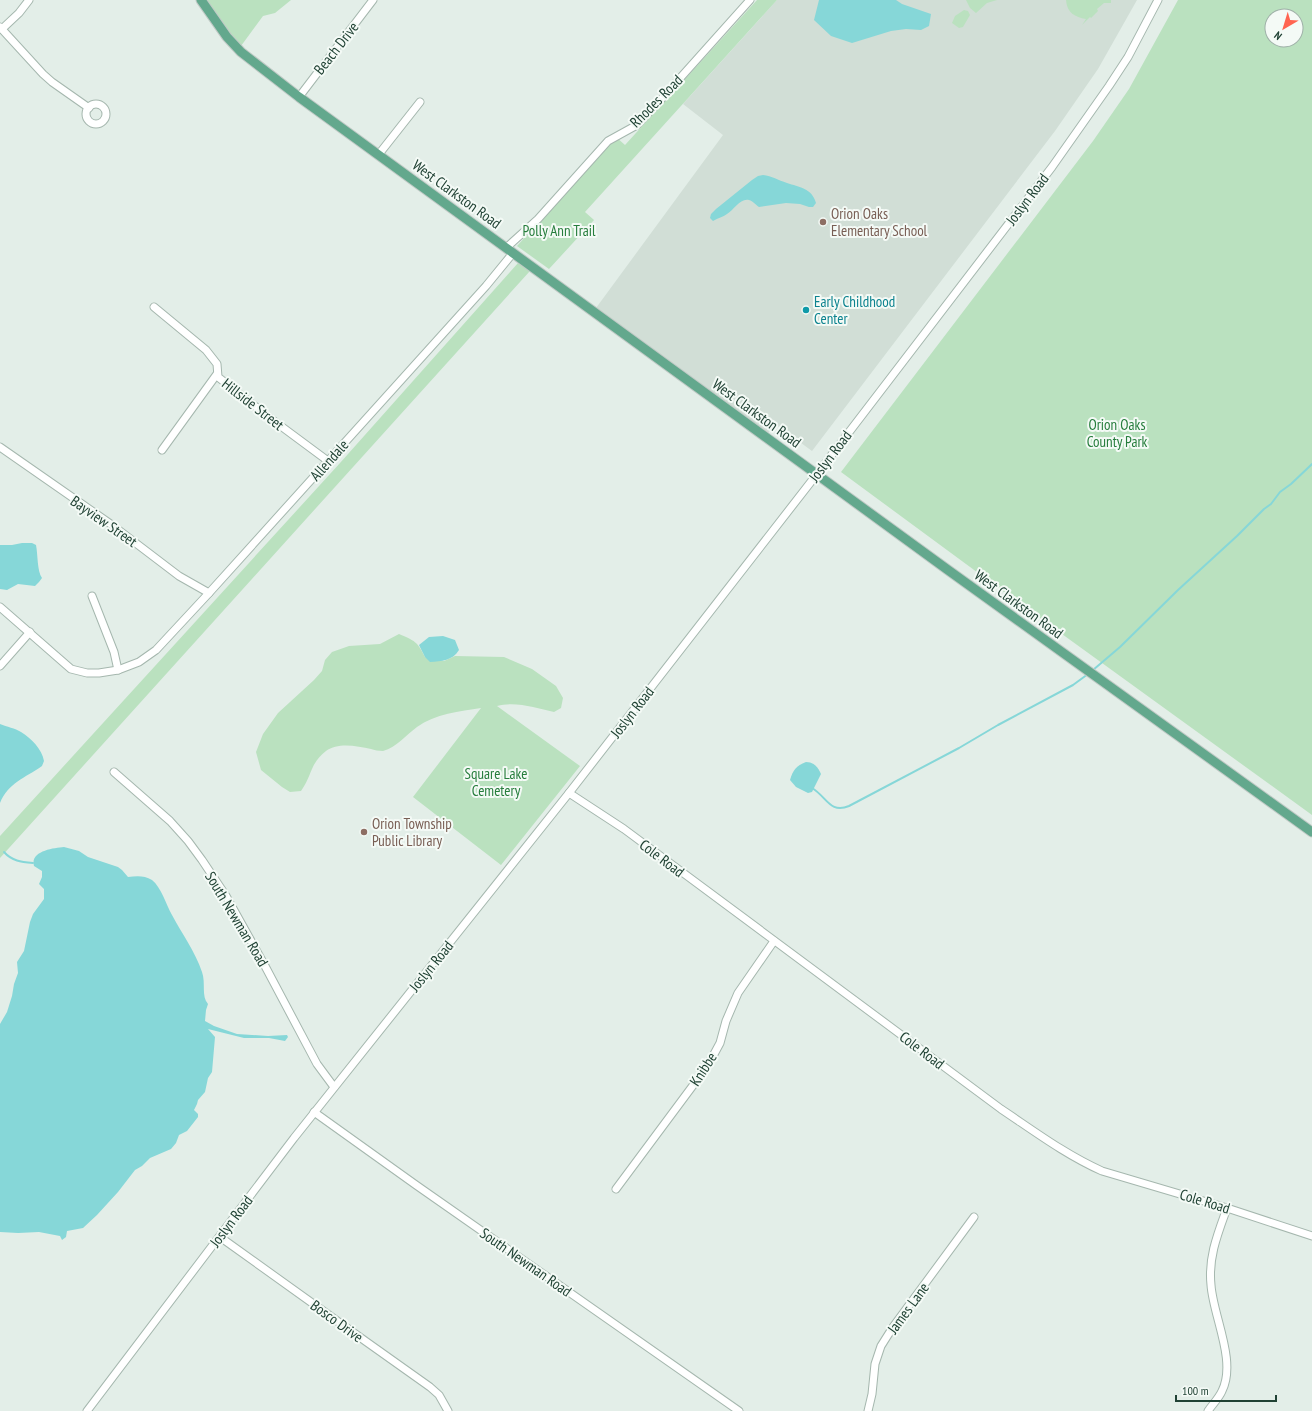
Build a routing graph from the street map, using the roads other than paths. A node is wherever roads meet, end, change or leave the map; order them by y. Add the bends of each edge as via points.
1 (29, 0) edge
2 (201, 0) edge
3 (373, 0) edge
4 (750, 0) edge
5 (1158, 0) edge
6 (1, 28) edge
7 (298, 97) junction
8 (420, 102) dead end
9 (88, 108) dead end
10 (379, 154) junction
11 (510, 250) junction
12 (154, 307) dead end
13 (217, 374) junction
14 (0, 447) edge
15 (162, 450) dead end
16 (328, 461) junction
17 (817, 474) junction
18 (209, 593) junction
19 (92, 596) dead end
20 (0, 607) edge
21 (30, 632) junction
22 (0, 666) edge
23 (118, 670) junction
24 (114, 772) dead end
25 (569, 793) junction
26 (1312, 832) edge
27 (774, 941) junction
28 (334, 1087) junction
29 (314, 1112) junction
30 (616, 1189) dead end
31 (1227, 1208) junction
32 (974, 1217) dead end
33 (1312, 1236) edge
34 (220, 1237) junction
35 (87, 1411) edge
36 (448, 1411) edge
37 (739, 1411) edge
38 (868, 1411) edge
39 (1208, 1411) edge

1 - 6 street via 19,13
2 - 7 main road, West Clarkston Road via 241,52
3 - 7 street, Beach Drive
4 - 11 street, Rhodes Road via 637,124 608,141
5 - 17 street, Joslyn Road via 1128,57 1052,167
6 - 9 street via 43,74
7 - 10 main road, West Clarkston Road
8 - 10 street
10 - 11 main road, West Clarkston Road
11 - 16 street, Allendale via 486,286
11 - 17 main road, West Clarkston Road
12 - 13 street, Hillside Street via 206,350 217,364
13 - 15 street
13 - 16 street, Hillside Street
14 - 18 street, Bayview Street via 112,525 179,576
16 - 18 street, Allendale
17 - 25 street, Joslyn Road
17 - 26 main road, West Clarkston Road
18 - 23 street, Allendale via 156,650 139,662
19 - 23 street via 114,652
20 - 21 street, Allendale
21 - 22 street
21 - 23 street, Allendale via 71,669 88,673
24 - 28 street, South Newman Road via 170,821 202,860 226,896 317,1064
25 - 27 street, Cole Road via 624,829
25 - 28 street, Joslyn Road
27 - 30 street, Knibbe via 738,993 713,1056
27 - 31 street, Cole Road via 1001,1109 1077,1159 1102,1171
28 - 29 street, Joslyn Road
29 - 34 street, Joslyn Road
29 - 37 street, South Newman Road
31 - 33 street, Cole Road
31 - 39 street via 1214,1244 1210,1276 1212,1300 1221,1329 1227,1367 1222,1391
32 - 38 street, James Lane via 881,1346 875,1364
34 - 35 street, Joslyn Road
34 - 36 street, Bosco Drive via 430,1387 439,1394

